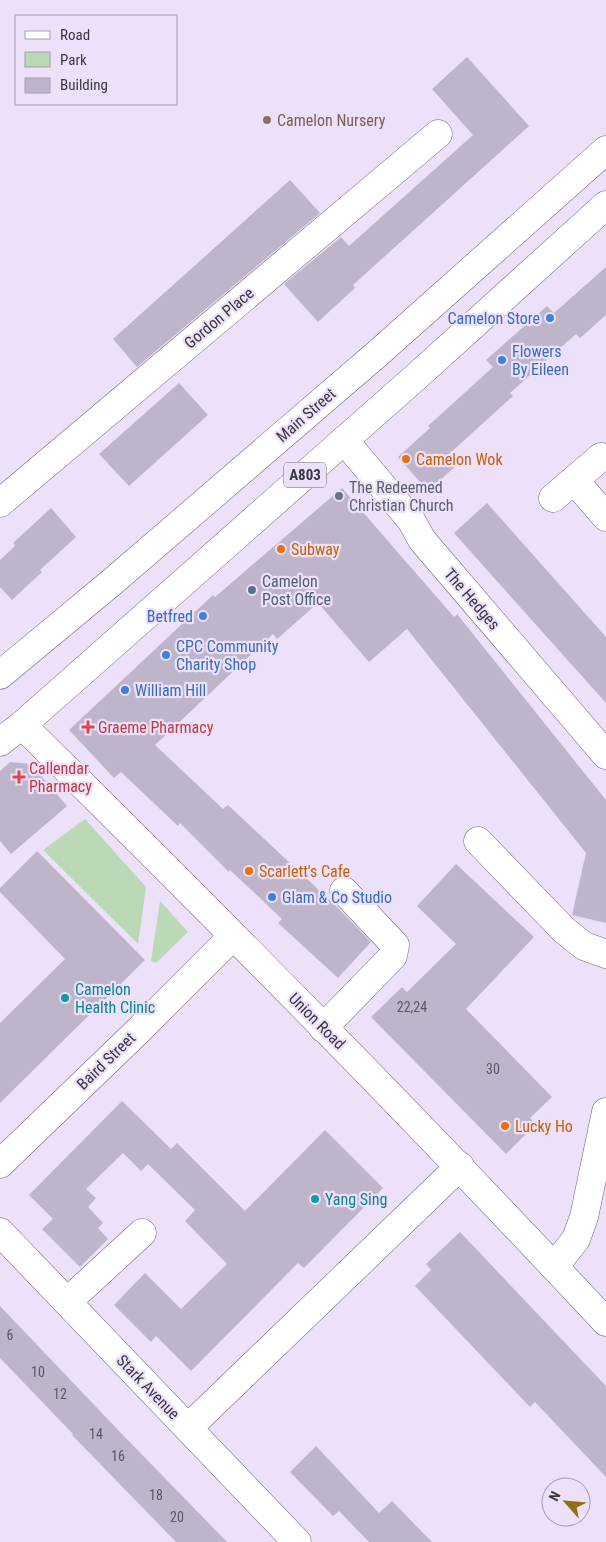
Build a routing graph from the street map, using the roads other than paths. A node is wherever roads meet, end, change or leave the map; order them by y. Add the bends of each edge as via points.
1 (438, 134) dead end
2 (606, 150) edge
3 (606, 205) edge
4 (344, 440) junction
5 (601, 457) dead end
6 (574, 480) junction
7 (553, 498) dead end
8 (0, 503) edge
9 (606, 517) edge
10 (0, 675) edge
11 (11, 720) edge
12 (0, 742) edge
13 (606, 754) edge
14 (478, 841) dead end
15 (344, 890) dead end
16 (233, 936) junction
17 (606, 954) edge
18 (323, 1028) junction
19 (606, 1112) edge
20 (0, 1164) edge
21 (460, 1166) junction
22 (0, 1232) edge
23 (142, 1233) dead end
24 (554, 1267) junction
25 (67, 1302) junction
26 (606, 1322) edge
27 (188, 1428) junction
28 (297, 1542) edge

1 - 8 street, Gordon Place
2 - 10 street, Main Street / A803 via 377,354
3 - 4 street, A803
4 - 11 street, A803
4 - 13 street, The Hedges via 411,520 422,540
5 - 6 street
6 - 7 street
6 - 9 street
11 - 12 street, A803
11 - 16 street, Union Road via 162,863
14 - 17 street via 564,930 584,946
15 - 18 street via 395,945 393,956
16 - 18 street, Union Road
16 - 20 street, Baird Street
18 - 21 street, Union Road
19 - 24 street via 584,1217 576,1239
21 - 24 street, Union Road
21 - 27 street
22 - 25 street, Stark Avenue
23 - 25 street
24 - 26 street, Union Road
25 - 27 street, Stark Avenue
27 - 28 street, Stark Avenue

